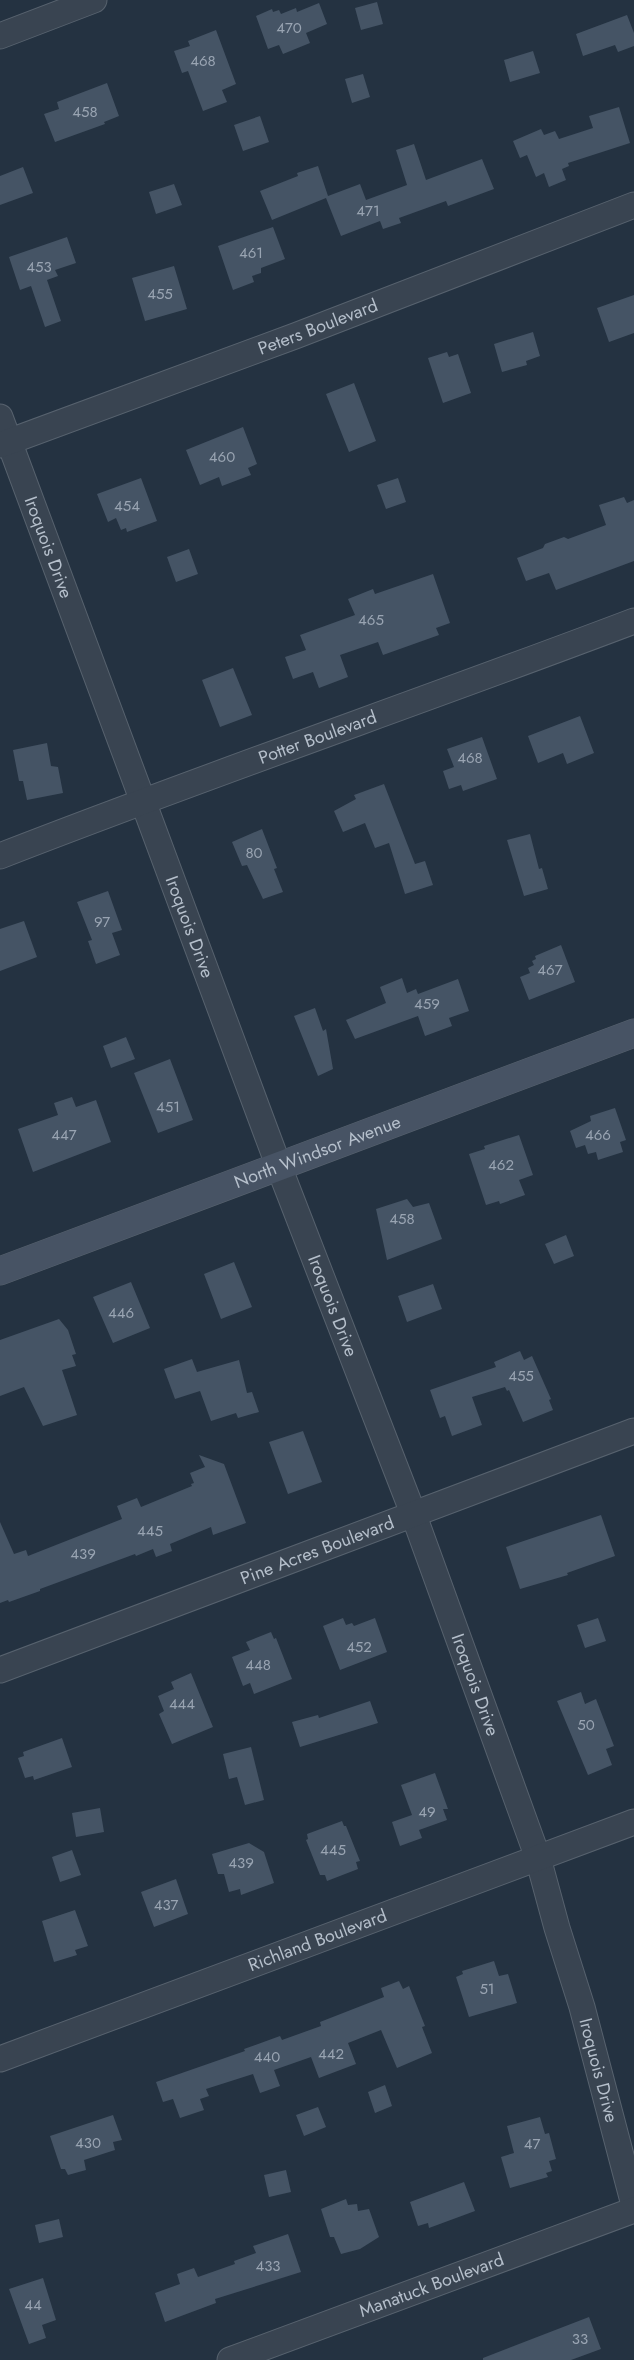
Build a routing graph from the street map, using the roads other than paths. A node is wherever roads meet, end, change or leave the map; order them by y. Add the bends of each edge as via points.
1 (94, 0) edge
2 (0, 36) edge
3 (634, 205) edge
4 (0, 417) edge
5 (5, 443) edge
6 (634, 621) edge
7 (142, 801) junction
8 (0, 856) edge
9 (634, 1033) edge
10 (279, 1166) junction
11 (0, 1271) edge
12 (634, 1432) edge
13 (413, 1513) junction
14 (0, 1670) edge
15 (634, 1822) edge
16 (538, 1858) junction
17 (0, 2059) edge
18 (634, 2205) edge
19 (634, 2210) edge
20 (230, 2360) edge

1 - 2 street
3 - 5 street, Peters Boulevard via 295,336
4 - 5 street, Iroquois Drive
5 - 7 street, Iroquois Drive
6 - 7 street, Potter Boulevard
7 - 8 street, Potter Boulevard
7 - 10 street, Iroquois Drive
9 - 10 street, North Windsor Avenue
10 - 11 street, North Windsor Avenue
10 - 13 street, Iroquois Drive
12 - 13 street, Pine Acres Boulevard
13 - 14 street, Pine Acres Boulevard
13 - 16 street, Iroquois Drive
15 - 16 street, Richland Boulevard
16 - 17 street, Richland Boulevard
16 - 18 street, Iroquois Drive
19 - 20 street, Manatuck Boulevard

